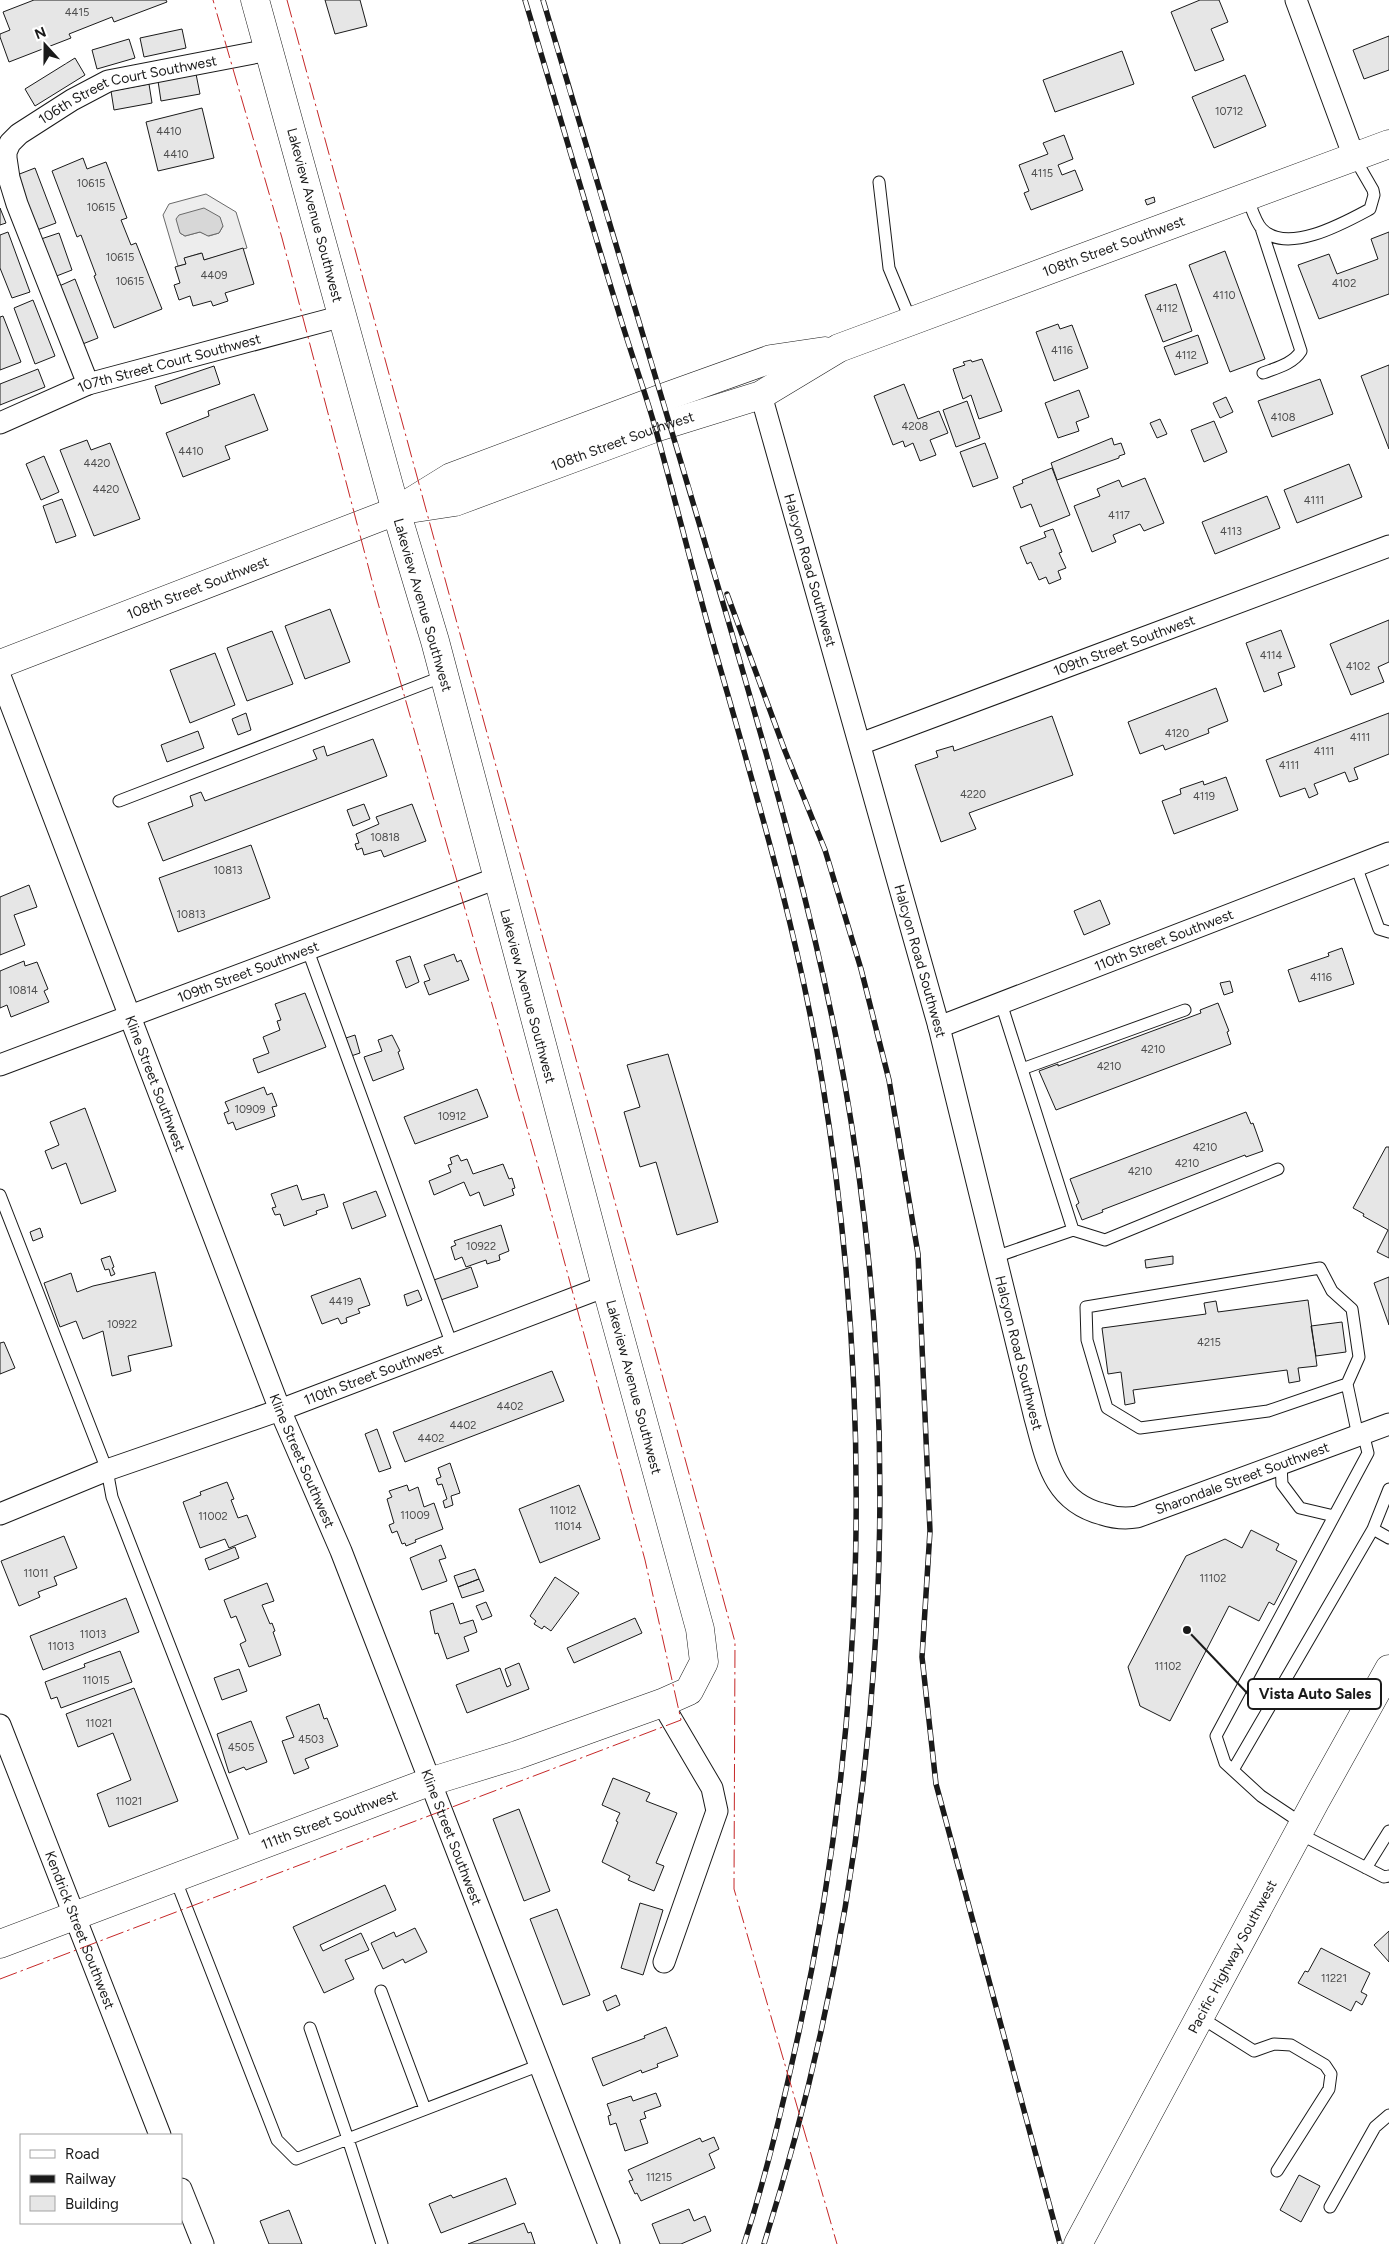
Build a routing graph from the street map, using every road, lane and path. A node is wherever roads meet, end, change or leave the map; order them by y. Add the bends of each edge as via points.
1 (255, 0) edge
2 (1296, 0) edge
3 (269, 50) junction
4 (1389, 144) edge
5 (1354, 157) junction
6 (879, 182) dead end
7 (1247, 196) junction
8 (1260, 228) junction
9 (343, 316) junction
10 (911, 321) junction
11 (838, 348) junction
12 (1262, 373) dead end
13 (88, 384) junction
14 (762, 395) junction
15 (0, 423) edge
16 (396, 511) junction
17 (1389, 546) edge
18 (0, 664) edge
19 (0, 676) edge
20 (444, 676) junction
21 (860, 744) junction
22 (118, 801) dead end
23 (1389, 853) edge
24 (1356, 866) junction
25 (497, 878) junction
26 (1389, 932) edge
27 (307, 948) junction
28 (1002, 1003) junction
29 (1185, 1010) dead end
30 (130, 1015) junction
31 (939, 1027) junction
32 (0, 1065) edge
33 (1022, 1069) junction
34 (1278, 1169) dead end
35 (0, 1195) edge
36 (1073, 1230) junction
37 (996, 1257) junction
38 (606, 1286) junction
39 (452, 1345) junction
40 (1347, 1384) junction
41 (280, 1410) junction
42 (1389, 1424) edge
43 (1361, 1434) junction
44 (1281, 1464) junction
45 (107, 1470) junction
46 (1389, 1489) edge
47 (1093, 1512) joint
48 (0, 1514) edge
49 (1334, 1516) junction
50 (1373, 1529) junction
51 (1389, 1538) edge
52 (1389, 1669) edge
53 (662, 1703) junction
54 (0, 1725) edge
55 (1233, 1770) junction
56 (429, 1782) junction
57 (1300, 1828) junction
58 (1389, 1831) edge
59 (250, 1850) junction
60 (1366, 1868) junction
61 (1389, 1876) edge
62 (175, 1878) junction
63 (74, 1916) junction
64 (0, 1944) edge
65 (664, 1962) dead end
66 (381, 1991) dead end
67 (1200, 2017) junction
68 (310, 2028) dead end
69 (540, 2065) junction
70 (425, 2109) junction
71 (1389, 2115) edge
72 (160, 2134) edge
73 (348, 2139) junction
74 (1277, 2171) dead end
75 (182, 2192) edge
76 (1330, 2207) dead end
77 (203, 2244) edge
78 (382, 2244) edge
79 (609, 2244) edge
80 (1078, 2244) edge

1 - 3 street, Lakeview Avenue Southwest
2 - 5 street
3 - 9 street, Lakeview Avenue Southwest
3 - 13 street, 106th Street Court Southwest via 108,81 19,134 10,144 6,158 17,204
4 - 5 street, 108th Street Southwest
5 - 7 street, 108th Street Southwest
5 - 8 lane via 1373,190 1370,208 1293,240 1274,237
6 - 10 lane via 889,268
7 - 8 lane
7 - 10 street, 108th Street Southwest
8 - 12 lane via 1301,351 1298,357 1286,364
9 - 13 street, 107th Street Court Southwest
9 - 16 street, Lakeview Avenue Southwest
10 - 11 street, 108th Street Southwest
11 - 14 street, 108th Street Southwest
11 - 16 street, 108th Street Southwest via 771,359 662,398 450,477
13 - 15 street, 107th Street Court Southwest
14 - 16 street, 108th Street Southwest via 655,428 455,502
14 - 21 street, Halcyon Road Southwest
16 - 18 street, 108th Street Southwest
16 - 20 street, Lakeview Avenue Southwest
17 - 21 street, 109th Street Southwest
19 - 30 street, Kline Street Southwest
20 - 22 lane
20 - 25 street, Lakeview Avenue Southwest
21 - 31 street, Halcyon Road Southwest
23 - 24 street, 110th Street Southwest
24 - 26 lane via 1379,929
24 - 28 street, 110th Street Southwest
25 - 27 street, 109th Street Southwest
25 - 38 street, Lakeview Avenue Southwest
27 - 30 street, 109th Street Southwest
27 - 39 lane
28 - 31 street, 110th Street Southwest
28 - 33 lane
29 - 33 lane
30 - 32 street, 109th Street Southwest
30 - 41 street, Kline Street Southwest
31 - 37 street, Halcyon Road Southwest
33 - 36 lane
34 - 36 lane via 1106,1240
35 - 45 lane
36 - 37 lane
37 - 47 street, Halcyon Road Southwest via 1047,1460 1066,1495
38 - 39 street, 110th Street Southwest
38 - 53 street, Lakeview Avenue Southwest via 703,1646 704,1662 689,1691
39 - 41 street, 110th Street Southwest
40 - 40 lane via 1360,1357 1352,1309 1332,1291 1320,1268 1086,1307 1087,1340 1106,1408 1140,1428 1268,1411
40 - 43 lane
41 - 45 street, 110th Street Southwest
41 - 56 street, Kline Street Southwest via 341,1552
42 - 43 street, Sharondale Street Southwest
43 - 44 street, Sharondale Street Southwest
43 - 49 lane via 1368,1452
44 - 47 street, Sharondale Street Southwest via 1137,1518 1117,1518
44 - 49 lane via 1282,1484 1300,1508
45 - 48 street, 110th Street Southwest
45 - 59 lane via 112,1497
46 - 50 lane
49 - 55 lane via 1216,1736 1225,1762
50 - 51 lane
50 - 55 lane
52 - 57 street, Pacific Highway Southwest
53 - 56 street, 111th Street Southwest via 517,1755
53 - 65 street via 712,1788 717,1811
54 - 63 street, Kendrick Street Southwest
55 - 57 lane
56 - 59 street, 111th Street Southwest
56 - 69 street, Kline Street Southwest
57 - 60 lane
57 - 67 street, Pacific Highway Southwest
58 - 60 lane
59 - 62 street, 111th Street Southwest
60 - 61 lane via 1384,1877
62 - 63 street, 111th Street Southwest
62 - 73 lane via 277,2140 296,2159
63 - 64 street, 111th Street Southwest
63 - 72 street, Kendrick Street Southwest
66 - 70 lane
67 - 74 lane via 1254,2051 1274,2044 1291,2045 1325,2065 1331,2074 1329,2089
67 - 80 street, Pacific Highway Southwest
68 - 73 lane
69 - 70 lane
69 - 79 street, Kline Street Southwest
70 - 73 lane
71 - 76 lane via 1375,2127
73 - 78 lane
75 - 77 street

